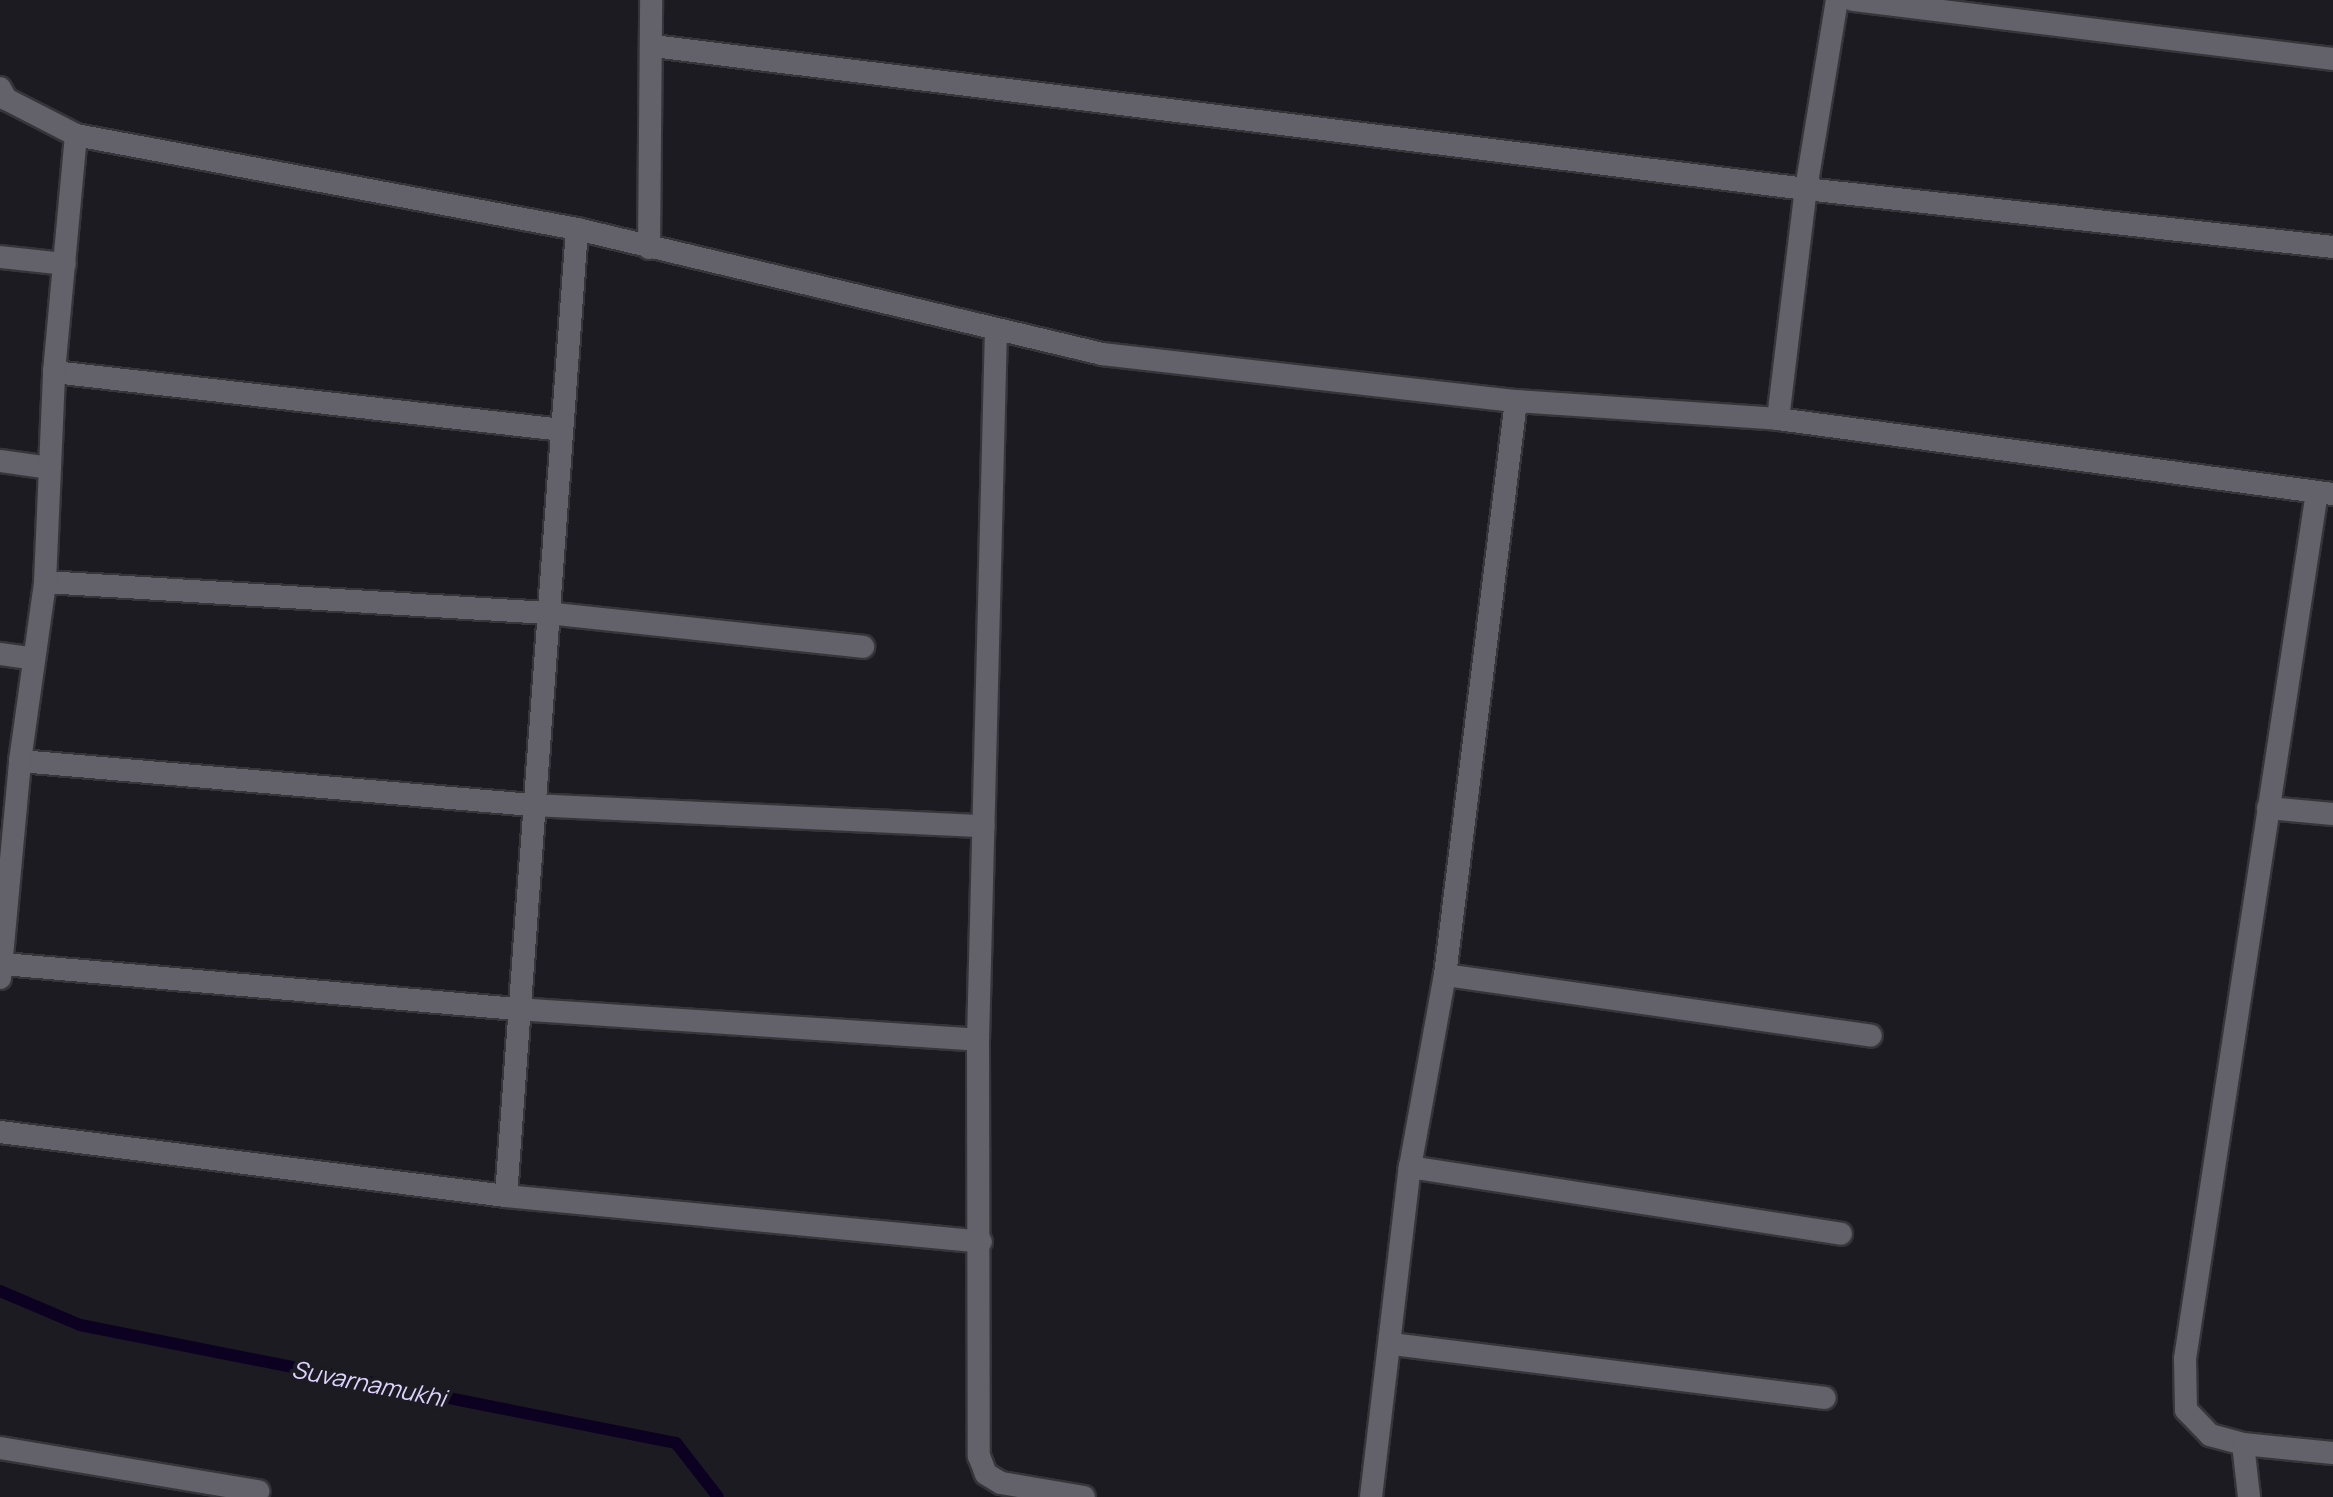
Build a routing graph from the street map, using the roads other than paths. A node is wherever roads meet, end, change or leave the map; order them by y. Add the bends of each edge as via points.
1 (651, 0) edge
2 (1837, 0) edge
3 (1853, 0) edge
4 (653, 46) junction
5 (2333, 59) edge
6 (0, 88) edge
7 (76, 135) junction
8 (1806, 189) junction
9 (577, 229) junction
10 (2333, 247) edge
11 (649, 248) junction
12 (0, 257) edge
13 (65, 264) junction
14 (996, 329) junction
15 (54, 372) junction
16 (1516, 401) junction
17 (1778, 419) junction
18 (562, 430) junction
19 (0, 461) edge
20 (50, 468) junction
21 (2325, 493) edge
22 (45, 582) junction
23 (547, 613) junction
24 (863, 647) dead end
25 (0, 654) edge
26 (34, 659) junction
27 (20, 761) junction
28 (532, 805) junction
29 (2268, 808) junction
30 (2333, 814) edge
31 (984, 826) junction
32 (6, 849) edge
33 (2, 972) edge
34 (1445, 975) junction
35 (516, 1009) junction
36 (1871, 1036) dead end
37 (978, 1040) junction
38 (0, 1132) edge
39 (1410, 1167) junction
40 (506, 1196) junction
41 (1841, 1234) dead end
42 (981, 1242) junction
43 (1392, 1344) junction
44 (1825, 1398) dead end
45 (2243, 1444) junction
46 (0, 1448) edge
47 (2333, 1453) edge
48 (258, 1491) dead end
49 (1084, 1497) edge
50 (1371, 1497) edge
51 (2249, 1497) edge

1 - 4 street
2 - 8 street
3 - 5 street
4 - 8 street
4 - 11 street
6 - 7 street via 6,99
7 - 9 street
7 - 13 street
8 - 10 street
8 - 17 street
9 - 11 street
9 - 18 street
11 - 14 street
12 - 13 street
13 - 15 street
14 - 16 street via 1102,354
14 - 31 street
15 - 18 street
15 - 20 street
16 - 17 street
16 - 34 street
17 - 21 street
18 - 23 street
19 - 20 street
20 - 22 street
21 - 29 street
22 - 23 street
22 - 26 street
23 - 24 street
23 - 28 street
25 - 26 street
26 - 27 street
27 - 28 street
27 - 32 street
28 - 31 street
28 - 35 street
29 - 30 street
29 - 45 street via 2185,1359 2186,1410 2210,1435
31 - 37 street
32 - 33 street
33 - 35 street
34 - 36 street
34 - 39 street
35 - 37 street
35 - 40 street
37 - 42 street
38 - 40 street
39 - 41 street
39 - 43 street
40 - 42 street
42 - 49 street via 979,1456 986,1474 1001,1483
43 - 44 street
43 - 50 street
45 - 47 street
45 - 51 street
46 - 48 street

